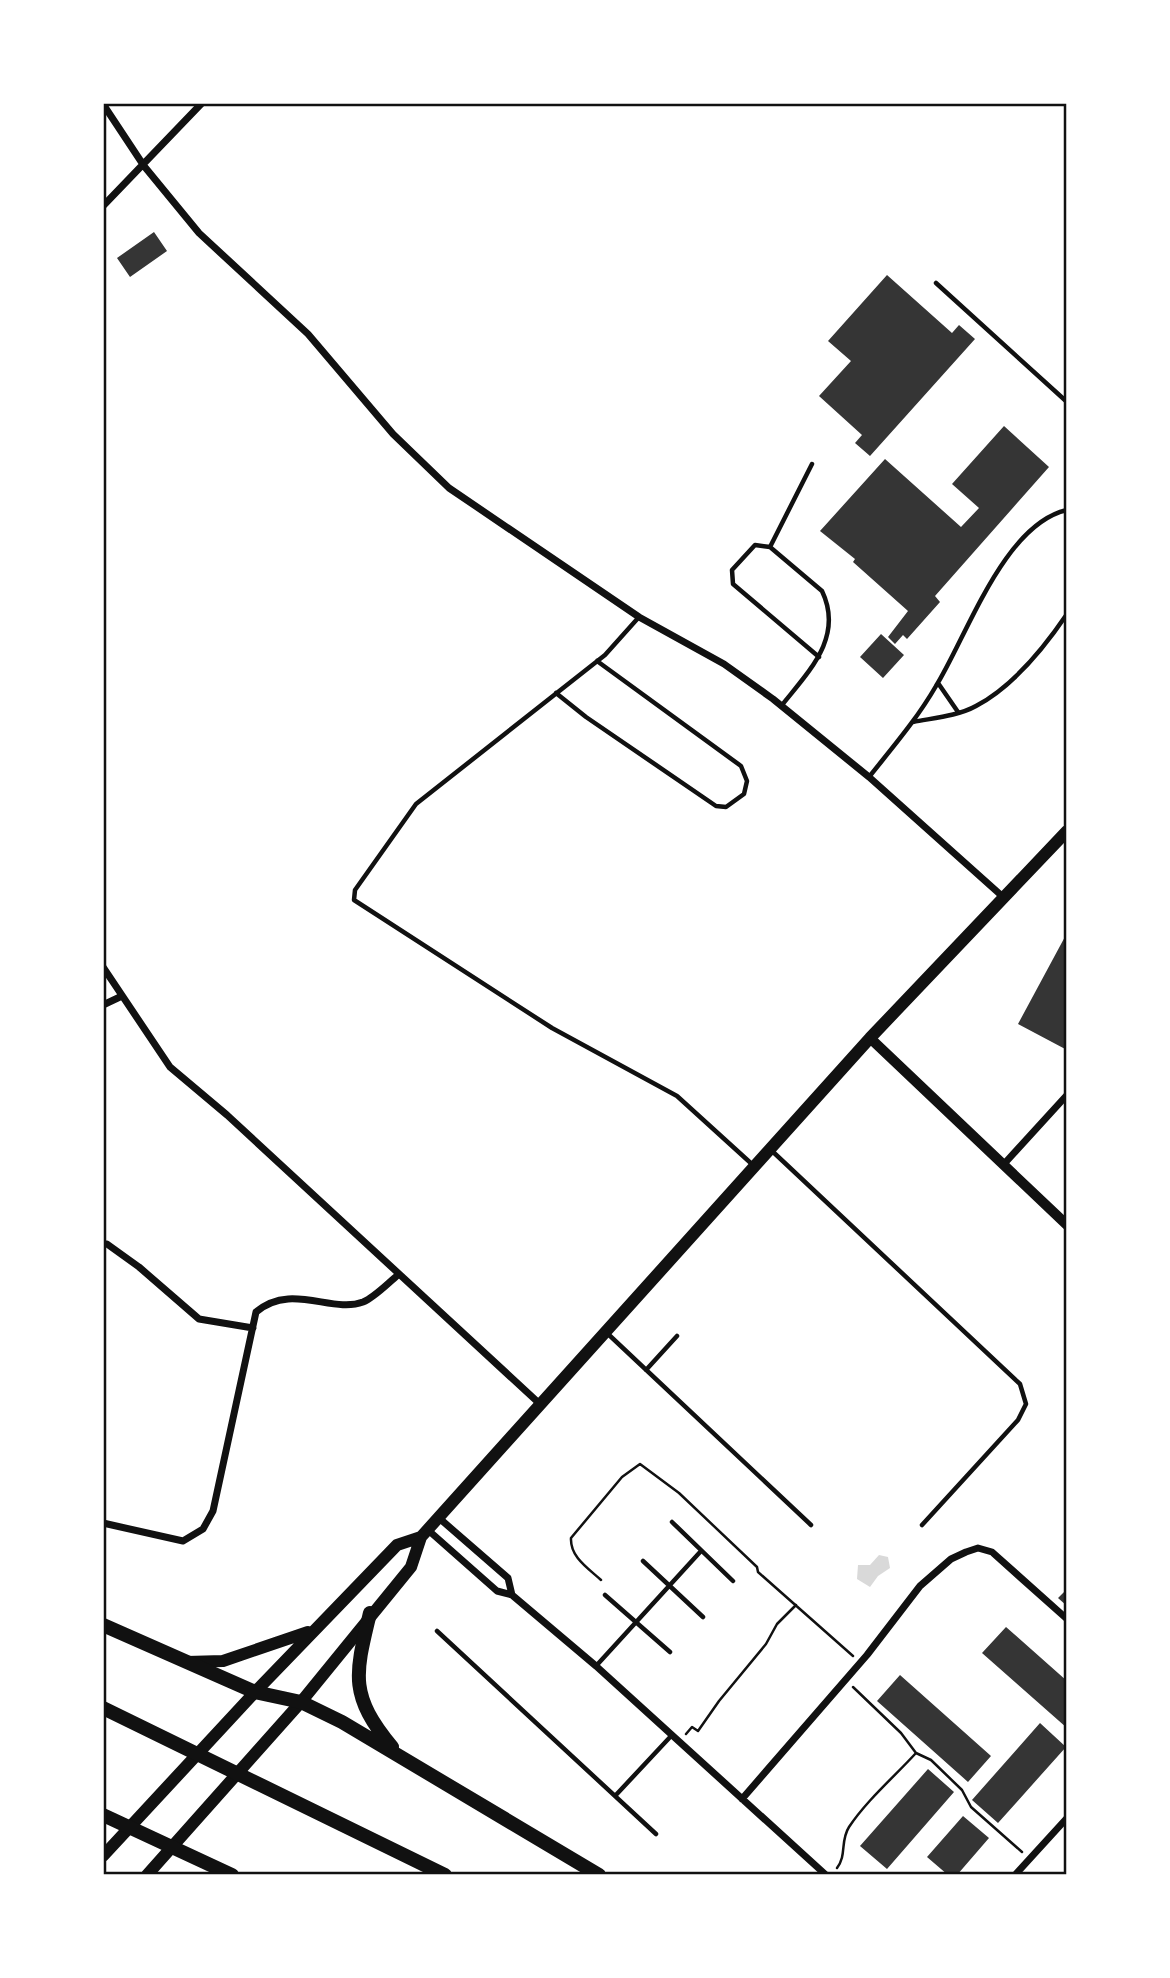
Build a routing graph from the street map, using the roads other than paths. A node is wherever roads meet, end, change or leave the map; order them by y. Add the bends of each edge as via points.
1 (202, 103) edge
2 (103, 104) edge
3 (144, 166) junction
4 (103, 205) edge
5 (936, 283) dead end
6 (1067, 402) edge
7 (812, 464) dead end
8 (1067, 510) edge
9 (770, 547) junction
10 (1067, 614) edge
11 (639, 617) junction
12 (819, 657) junction
13 (597, 661) junction
14 (938, 683) junction
15 (556, 693) junction
16 (782, 706) junction
17 (958, 712) junction
18 (912, 722) junction
19 (869, 777) junction
20 (1067, 831) edge
21 (1002, 896) junction
22 (103, 967) edge
23 (122, 996) junction
24 (103, 1005) edge
25 (870, 1038) junction
26 (1067, 1095) edge
27 (1060, 1102) junction
28 (1067, 1108) edge
29 (770, 1150) junction
30 (1004, 1164) junction
31 (755, 1167) junction
32 (1067, 1225) edge
33 (103, 1244) edge
34 (398, 1275) junction
35 (253, 1328) junction
36 (607, 1333) junction
37 (677, 1336) dead end
38 (646, 1370) junction
39 (542, 1406) junction
40 (439, 1518) junction
41 (672, 1522) dead end
42 (103, 1523) edge
43 (811, 1525) dead end
44 (922, 1525) dead end
45 (425, 1534) junction
46 (701, 1551) junction
47 (643, 1561) dead end
48 (733, 1581) dead end
49 (670, 1585) junction
50 (512, 1595) junction
51 (605, 1595) dead end
52 (370, 1613) junction
53 (704, 1617) dead end
54 (1067, 1619) edge
55 (637, 1621) junction
56 (103, 1626) edge
57 (312, 1631) junction
58 (437, 1631) dead end
59 (670, 1652) dead end
60 (186, 1662) junction
61 (596, 1666) junction
62 (255, 1692) junction
63 (301, 1702) junction
64 (103, 1708) edge
65 (672, 1735) junction
66 (397, 1753) junction
67 (615, 1796) junction
68 (742, 1799) junction
69 (104, 1816) edge
70 (1067, 1818) edge
71 (656, 1834) dead end
72 (103, 1856) edge
73 (147, 1875) edge
74 (232, 1875) edge
75 (445, 1875) edge
76 (599, 1875) edge
77 (828, 1875) edge
78 (1015, 1875) edge

1 - 3 street
2 - 3 street
3 - 4 street
3 - 11 street via 199,233 308,334 393,434 449,488
5 - 6 lane
7 - 9 lane
8 - 14 lane via 1055,512 1032,528 998,569
9 - 12 lane via 822,591 829,630
9 - 12 lane via 750,548 732,570 733,584
10 - 17 lane via 1041,649 997,692
11 - 13 lane
11 - 16 street via 724,664
12 - 16 lane
13 - 15 lane
13 - 15 lane via 741,766 747,781 744,794 726,807 716,806
14 - 17 lane
14 - 18 lane
15 - 31 lane via 416,804 355,890 354,900 552,1028 677,1096
16 - 19 street
17 - 18 lane
18 - 19 lane
19 - 21 street
20 - 21 main road
21 - 25 main road
22 - 23 street
23 - 24 street
23 - 34 street via 170,1067
25 - 29 main road
25 - 30 street
26 - 27 street
27 - 28 lane
27 - 30 street
29 - 31 main road
29 - 44 lane via 1020,1384 1026,1404 1018,1420
30 - 32 street
31 - 36 main road
33 - 35 street via 139,1267 199,1319
34 - 35 street via 362,1302 307,1297 266,1303 256,1311
34 - 39 street
35 - 42 street via 213,1511 203,1529 183,1541
36 - 38 lane
36 - 39 main road
37 - 38 lane
38 - 43 lane
39 - 40 main road
40 - 45 main road
40 - 50 street via 508,1578
41 - 46 lane
45 - 50 street via 497,1591
45 - 52 main road via 411,1567
45 - 57 main road via 397,1545
46 - 48 lane
46 - 49 lane
47 - 49 lane
49 - 53 lane
49 - 55 lane
50 - 61 street
51 - 55 lane
52 - 63 main road
52 - 66 highway via 357,1681 371,1722
54 - 68 street via 992,1552 978,1548 966,1552 920,1586
55 - 59 lane
55 - 61 lane
56 - 60 highway
57 - 60 main road via 223,1661
57 - 62 main road
58 - 67 lane
60 - 62 highway
61 - 65 street
62 - 63 highway
62 - 72 main road
63 - 66 highway
63 - 73 main road
64 - 75 highway
65 - 67 lane
65 - 68 street
66 - 76 highway
67 - 71 lane
68 - 77 street
69 - 74 highway
70 - 78 street

